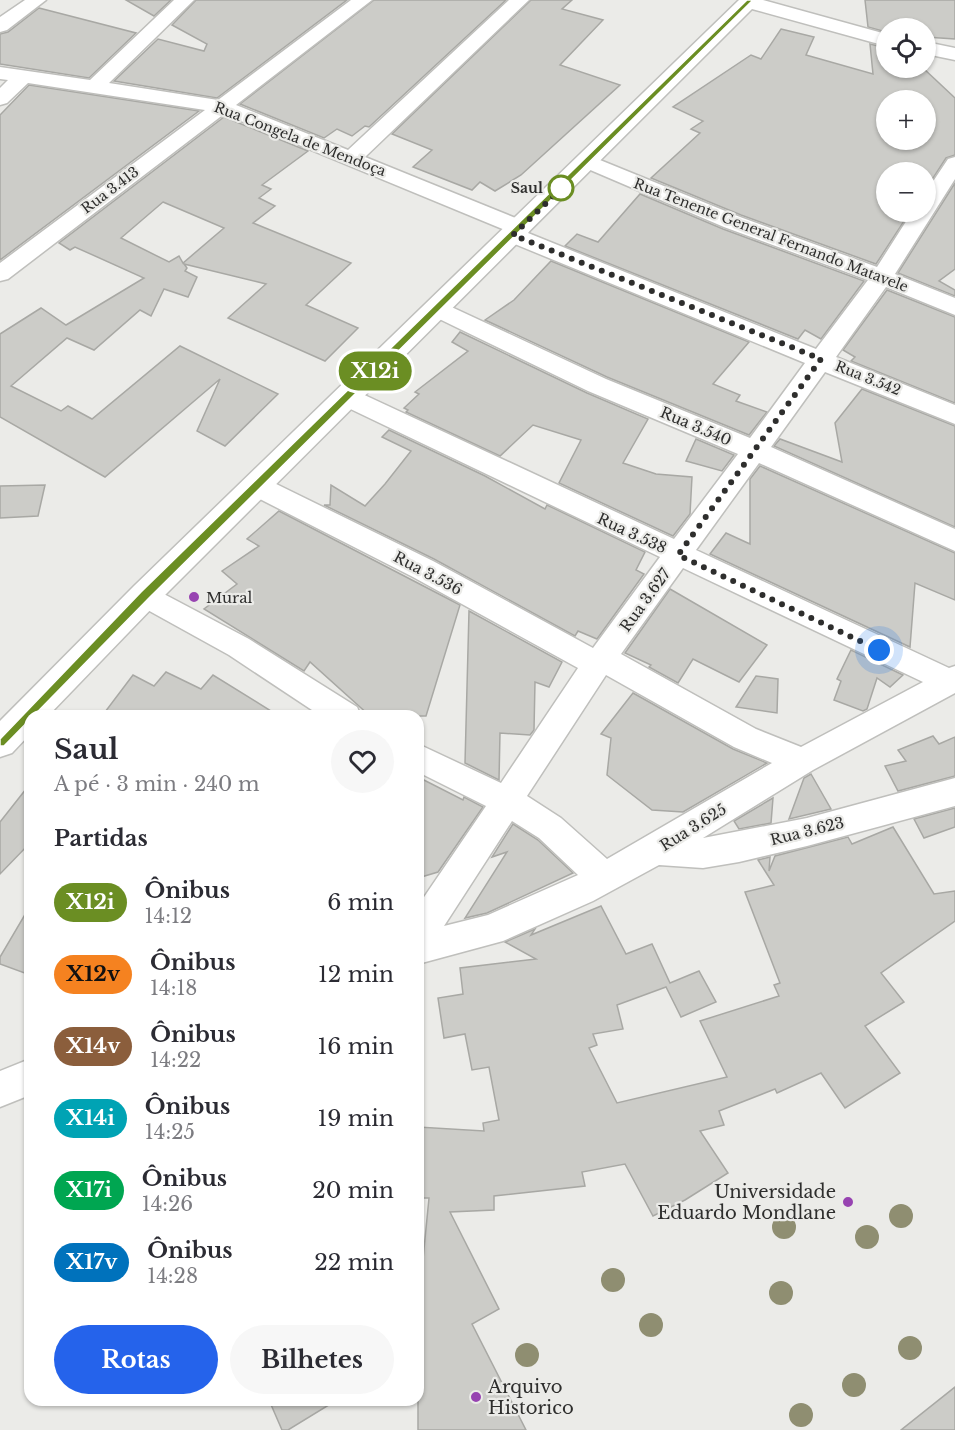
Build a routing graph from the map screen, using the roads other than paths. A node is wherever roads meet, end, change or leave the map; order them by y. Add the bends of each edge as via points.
1 (37, 0) edge
2 (185, 0) edge
3 (363, 0) edge
4 (520, 0) edge
5 (747, 0) edge
6 (0, 26) edge
7 (876, 37) edge
8 (936, 50) edge
9 (955, 54) edge
10 (0, 72) edge
11 (24, 76) junction
12 (94, 87) junction
13 (0, 99) edge
14 (221, 106) junction
15 (352, 158) junction
16 (588, 162) junction
17 (955, 163) edge
18 (936, 192) edge
19 (955, 204) edge
20 (936, 205) edge
21 (916, 222) edge
22 (517, 231) junction
23 (0, 274) edge
24 (882, 277) junction
25 (955, 307) edge
26 (437, 309) junction
27 (821, 359) junction
28 (349, 398) junction
29 (955, 415) edge
30 (754, 450) junction
31 (257, 486) junction
32 (955, 541) edge
33 (678, 555) junction
34 (145, 595) junction
35 (599, 661) junction
36 (952, 680) edge
37 (32, 710) edge
38 (337, 710) edge
39 (24, 719) edge
40 (0, 743) edge
41 (424, 760) edge
42 (802, 761) junction
43 (955, 792) edge
44 (508, 801) junction
45 (656, 850) junction
46 (604, 877) junction
47 (424, 927) edge
48 (424, 946) edge
49 (24, 1079) edge
50 (0, 1089) edge

1 - 6 street
2 - 12 street
3 - 14 street, Rua 3.413
4 - 15 street
5 - 7 main road
5 - 16 main road
8 - 9 main road
10 - 11 street, Rua Congela de Mendoça
11 - 12 street, Rua Congela de Mendoça
11 - 13 street
12 - 14 street, Rua Congela de Mendoça
14 - 15 street, Rua Congela de Mendoça
14 - 23 street, Rua 3.413
15 - 22 street, Rua Congela de Mendoça
16 - 22 main road
16 - 24 street, Rua Tenente General Fernando Matavele via 732,222
17 - 18 street, Rua 3.627
19 - 20 street
21 - 24 street, Rua 3.627
22 - 26 main road
22 - 27 street, Rua 3.542
24 - 25 street, Rua Tenente General Fernando Matavele
24 - 27 street, Rua 3.627
26 - 28 main road
26 - 30 street, Rua 3.540 via 597,385
27 - 29 street, Rua 3.542
27 - 30 street, Rua 3.627
28 - 31 main road
28 - 33 street, Rua 3.538
30 - 32 street, Rua 3.540
30 - 33 street, Rua 3.627
31 - 34 main road
31 - 35 street, Rua 3.536
33 - 35 street, Rua 3.627
33 - 36 street, Rua 3.538
34 - 37 main road
34 - 38 street via 239,647
35 - 42 street, Rua 3.536 via 746,738
35 - 44 street, Rua 3.627
36 - 42 street, Rua 3.625
39 - 40 main road
41 - 44 street
42 - 45 street, Rua 3.625
43 - 45 street, Rua 3.623 via 739,847 703,853
44 - 46 street via 550,828
44 - 47 street, Rua 3.627
45 - 46 street, Rua 3.625
46 - 48 street, Rua 3.625 via 490,930
49 - 50 street

